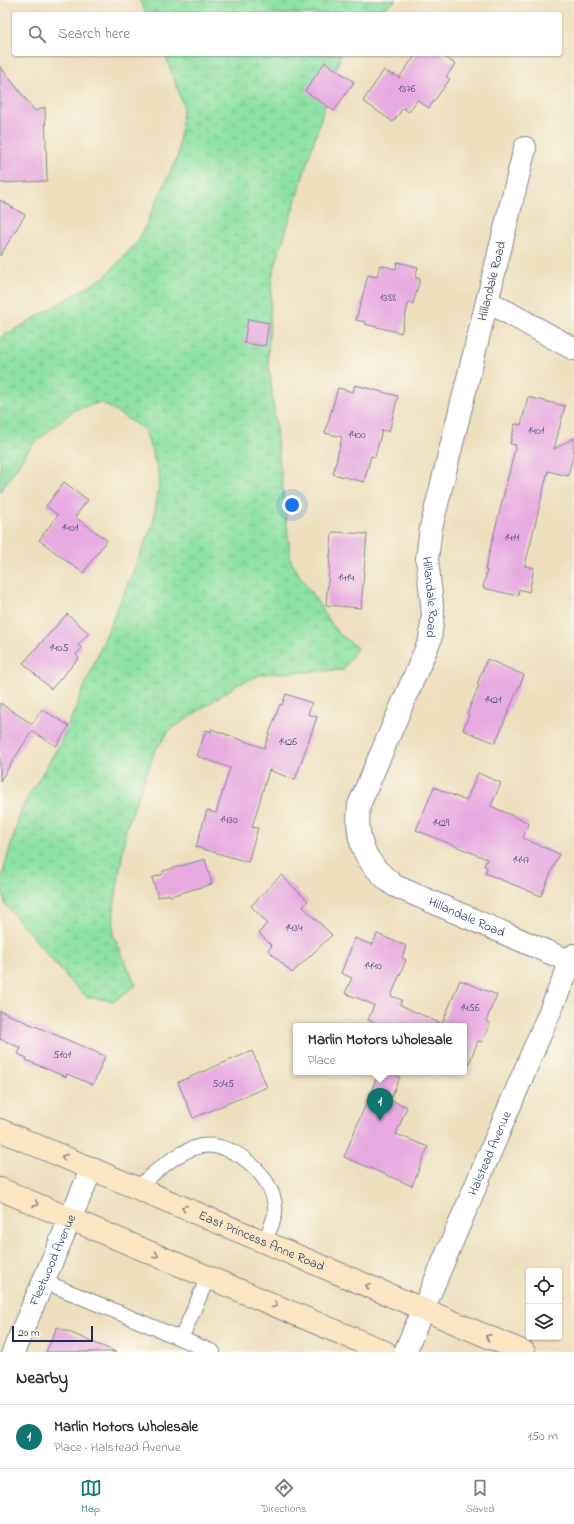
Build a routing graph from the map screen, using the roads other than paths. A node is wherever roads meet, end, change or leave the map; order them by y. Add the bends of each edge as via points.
1 (525, 148) dead end
2 (487, 301) junction
3 (574, 349) edge
4 (573, 958) edge
5 (0, 1130) edge
6 (92, 1168) junction
7 (137, 1188) junction
8 (0, 1189) edge
9 (70, 1218) junction
10 (264, 1242) junction
11 (208, 1277) junction
12 (43, 1281) junction
13 (423, 1309) junction
14 (181, 1339) junction
15 (13, 1352) edge
16 (213, 1352) edge
17 (385, 1352) edge
18 (405, 1352) edge
19 (524, 1352) edge

1 - 2 street, Hillandale Road
2 - 3 street
2 - 4 street, Hillandale Road via 431,528 427,559 433,614 430,640 359,805 360,844 378,873 395,886
4 - 13 street, Halstead Avenue
6 -> 5 main road, East Princess Anne Road
6 - 7 main road, East Princess Anne Road
6 - 9 street, Fleetwood Avenue
10 -> 7 main road, East Princess Anne Road
7 - 10 lane via 169,1161 194,1148 207,1146 243,1156 257,1169 273,1198 275,1214
8 -> 9 main road
9 -> 11 main road
9 - 12 street, Fleetwood Avenue
13 -> 10 main road, East Princess Anne Road
11 - 14 lane
11 -> 17 main road
12 - 14 lane
12 - 15 street, Fleetwood Avenue
13 - 18 street, Halstead Avenue
19 -> 13 main road, East Princess Anne Road
14 - 16 lane

